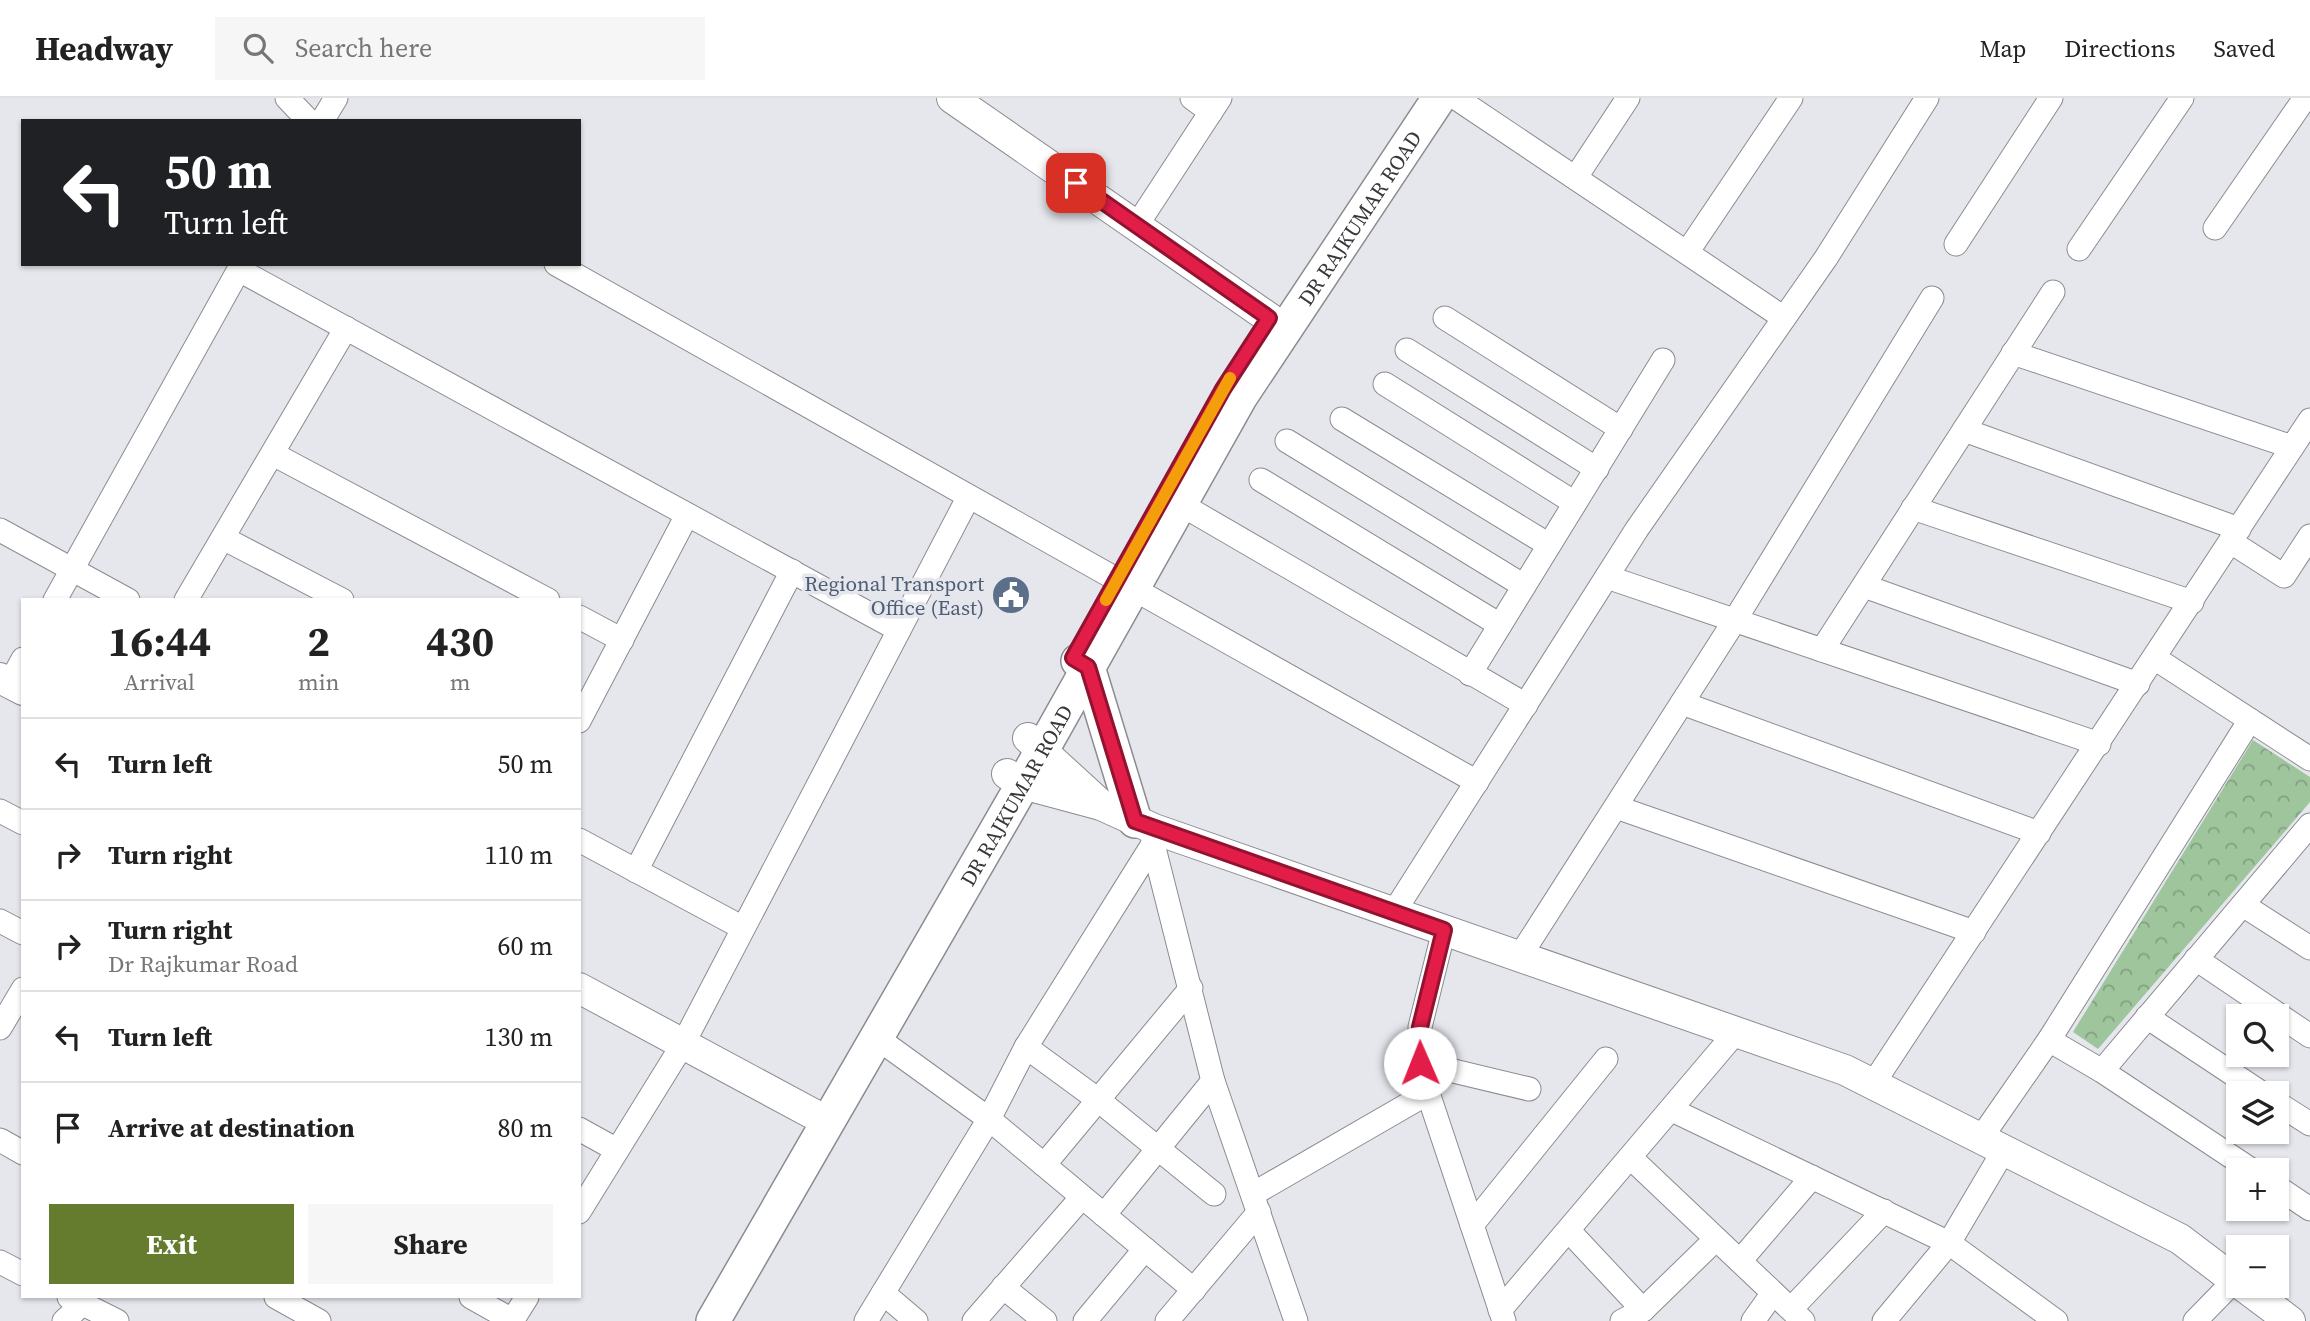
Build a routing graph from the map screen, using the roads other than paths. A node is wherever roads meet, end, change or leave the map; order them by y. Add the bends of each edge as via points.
1 (287, 98) edge
2 (336, 98) edge
3 (951, 98) edge
4 (1192, 98) edge
5 (1414, 98) edge
6 (1439, 98) edge
7 (1455, 98) edge
8 (1628, 98) edge
9 (1791, 98) edge
10 (1927, 98) edge
11 (2051, 98) edge
12 (2182, 98) edge
13 (2305, 98) edge
14 (1216, 105) edge
15 (307, 119) edge
16 (323, 119) edge
17 (1576, 177) junction
18 (1138, 225) junction
19 (2216, 228) dead end
20 (1956, 244) dead end
21 (2079, 249) dead end
22 (1688, 251) junction
23 (560, 266) edge
24 (240, 267) edge
25 (2053, 292) dead end
26 (1932, 298) dead end
27 (1446, 318) dead end
28 (1784, 318) junction
29 (1277, 323) junction
30 (346, 328) junction
31 (1407, 350) dead end
32 (2013, 353) junction
33 (1663, 360) dead end
34 (1385, 384) dead end
35 (1342, 419) dead end
36 (2310, 420) edge
37 (1622, 429) junction
38 (1964, 430) junction
39 (1287, 441) dead end
40 (2292, 447) junction
41 (273, 454) junction
42 (1597, 469) junction
43 (1261, 480) dead end
44 (968, 498) junction
45 (1576, 503) junction
46 (1182, 505) junction
47 (1913, 508) junction
48 (687, 515) junction
49 (0, 530) edge
50 (2235, 536) junction
51 (2310, 536) edge
52 (223, 538) junction
53 (1549, 545) junction
54 (72, 570) junction
55 (792, 571) junction
56 (1607, 576) junction
57 (1125, 584) junction
58 (1524, 586) junction
59 (1864, 586) junction
60 (56, 598) edge
61 (124, 598) edge
62 (187, 598) edge
63 (338, 598) edge
64 (544, 598) edge
65 (2192, 602) junction
66 (581, 618) edge
67 (1735, 620) junction
68 (1500, 625) junction
69 (899, 630) junction
70 (622, 640) junction
71 (1822, 650) junction
72 (2156, 659) junction
73 (1081, 663) junction
74 (1470, 674) junction
75 (2138, 684) junction
76 (1682, 703) junction
77 (1526, 705) junction
78 (581, 716) edge
79 (2250, 720) junction
80 (1035, 744) junction
81 (2099, 744) junction
82 (2310, 759) edge
83 (1015, 779) junction
84 (1477, 782) junction
85 (1101, 805) junction
86 (1616, 807) junction
87 (0, 811) edge
88 (21, 822) edge
89 (2310, 825) edge
90 (1147, 831) junction
91 (2039, 833) junction
92 (581, 841) edge
93 (2301, 853) edge
94 (636, 871) junction
95 (2243, 905) junction
96 (1394, 912) junction
97 (0, 921) edge
98 (743, 928) junction
99 (1444, 930) junction
100 (21, 932) edge
101 (1974, 932) junction
102 (2310, 948) edge
103 (1520, 956) junction
104 (2196, 959) junction
105 (1191, 988) junction
106 (581, 989) edge
107 (21, 992) edge
108 (2147, 1017) junction
109 (0, 1028) edge
110 (1736, 1032) junction
111 (2310, 1036) edge
112 (877, 1038) junction
113 (2049, 1040) junction
114 (683, 1044) junction
115 (1027, 1047) junction
116 (1606, 1059) dead end
117 (1420, 1063) junction
118 (2102, 1071) junction
119 (1213, 1081) junction
120 (2243, 1081) edge
121 (1873, 1084) junction
122 (1529, 1090) dead end
123 (1428, 1093) junction
124 (1097, 1099) junction
125 (1672, 1110) junction
126 (2289, 1110) edge
127 (819, 1117) junction
128 (989, 1119) junction
129 (2310, 1124) edge
130 (581, 1130) edge
131 (0, 1140) edge
132 (1992, 1144) junction
133 (1157, 1147) junction
134 (617, 1150) junction
135 (21, 1152) edge
136 (2233, 1158) edge
137 (1632, 1159) junction
138 (1044, 1165) junction
139 (1812, 1177) junction
140 (1214, 1194) dead end
141 (2289, 1195) edge
142 (1082, 1197) junction
143 (1256, 1203) junction
144 (581, 1209) edge
145 (2310, 1209) edge
146 (1884, 1212) junction
147 (1104, 1215) junction
148 (1472, 1225) junction
149 (1569, 1231) junction
150 (1716, 1239) junction
151 (1949, 1243) junction
152 (1144, 1249) junction
153 (1740, 1261) junction
154 (2226, 1273) edge
155 (1003, 1287) junction
156 (1194, 1290) junction
157 (883, 1293) junction
158 (1773, 1293) junction
159 (2226, 1294) edge
160 (278, 1298) edge
161 (473, 1298) edge
162 (526, 1298) edge
163 (2259, 1298) edge
164 (76, 1300) edge
165 (1643, 1310) junction
166 (1797, 1315) edge
167 (1502, 1316) edge
168 (512, 1320) edge
169 (64, 1321) edge
170 (117, 1321) edge
171 (319, 1321) edge
172 (690, 1321) edge
173 (713, 1321) edge
174 (866, 1321) edge
175 (916, 1321) edge
176 (974, 1321) edge
177 (1045, 1321) edge
178 (1084, 1321) edge
179 (1167, 1321) edge
180 (1296, 1321) edge
181 (1622, 1321) edge
182 (1753, 1321) edge
183 (1884, 1321) edge
184 (2056, 1321) edge
185 (2195, 1321) edge
186 (2290, 1321) edge

1 - 15 street
2 - 16 street
3 - 18 street
4 - 14 street
5 - 29 main road, DR RAJKUMAR ROAD
6 - 29 main road, DR RAJKUMAR ROAD
7 - 17 street
8 - 17 street
9 - 22 street
10 - 28 street
11 - 20 street
12 - 21 street
13 - 19 street
14 - 18 street
17 - 22 street
18 - 29 street
22 - 28 street
23 - 44 street
24 - 30 street
24 - 54 street
25 - 32 street
26 - 67 street
27 - 37 street
28 - 56 street
29 - 46 main road, DR RAJKUMAR ROAD
29 - 57 main road, DR RAJKUMAR ROAD via 1223,389
30 - 41 street
30 - 48 street
31 - 42 street
32 - 38 street
32 - 40 street
33 - 37 street
34 - 45 street
35 - 53 street
36 - 40 street
37 - 42 street
38 - 47 street
38 - 50 street
39 - 58 street
40 - 50 street
41 - 52 street
41 - 64 street
42 - 45 street
43 - 68 street
44 - 57 street
44 - 69 street
45 - 53 street
46 - 57 main road, DR RAJKUMAR ROAD
46 - 74 street
47 - 59 street
47 - 65 street
48 - 55 street
48 - 70 street
49 - 54 street
50 - 51 street via 2284,576
50 - 65 street
52 - 62 street
52 - 63 street
53 - 58 street
54 - 60 street
54 - 61 street
55 - 69 street
55 - 94 street
56 - 67 street
56 - 77 street
57 - 73 main road, DR RAJKUMAR ROAD
57 - 84 street
58 - 68 street
59 - 71 street
59 - 75 street
65 - 72 street
66 - 70 street
67 - 71 street
67 - 76 street
68 - 74 street
69 - 98 street
70 - 78 street
71 - 81 street
72 - 75 street
72 - 79 street
73 - 80 main road, DR RAJKUMAR ROAD
73 - 90 main road
74 - 77 street
75 - 81 street
76 - 86 street
76 - 91 street
77 - 84 street
79 - 82 street
79 - 113 street
80 - 83 main road, DR RAJKUMAR ROAD
80 - 85 street
81 - 91 street
83 - 85 street
83 - 112 main road, DR RAJKUMAR ROAD
83 - 127 main road, DR RAJKUMAR ROAD
84 - 96 street
85 - 90 street
86 - 101 street
86 - 103 street
87 - 88 street
89 - 93 street
90 - 96 street
90 - 105 street
90 - 115 street
91 - 101 street
92 - 94 street
93 - 95 street
94 - 98 street
95 - 102 street
95 - 104 street
96 - 99 street
97 - 100 street
98 - 114 street
99 - 103 street
99 - 117 street via 1420,1027
101 - 121 street
103 - 110 street
104 - 108 street
104 - 111 street
105 - 119 street
105 - 124 street
106 - 114 street
107 - 109 street
108 - 118 street
108 - 120 street
110 - 121 street
110 - 125 street
112 - 127 main road, DR RAJKUMAR ROAD
112 - 128 street
113 - 118 street
113 - 132 street
114 - 127 street
114 - 134 street
115 - 124 street
115 - 128 street
116 - 148 street
117 - 122 street
117 - 123 street
118 - 136 street
119 - 133 street
119 - 143 street
121 - 132 street
123 - 143 street
123 - 148 street
124 - 133 street
124 - 138 street
125 - 137 street
125 - 139 street
126 - 129 street
127 - 172 main road, DR RAJKUMAR ROAD
127 - 173 main road, DR RAJKUMAR ROAD
128 - 138 street
128 - 157 street
130 - 134 street
131 - 135 street
132 - 151 street
132 - 154 street via 2180,1239
133 - 140 street
133 - 147 street
134 - 144 street
137 - 149 street
137 - 150 street
138 - 142 street
139 - 146 street
139 - 153 street
141 - 145 street
142 - 147 street
142 - 155 street
143 - 156 street
143 - 180 street
146 - 151 street
146 - 166 street
147 - 152 street
148 - 167 street
149 - 165 street
149 - 167 street
150 - 153 street
150 - 165 street
151 - 183 street
151 - 184 street
152 - 156 street
152 - 178 street
153 - 158 street
155 - 176 street
155 - 177 street
156 - 179 street
157 - 174 street
157 - 175 street
158 - 166 street
158 - 182 street
159 - 185 street
160 - 171 street
161 - 168 street
162 - 168 street
163 - 186 street
164 - 169 street
164 - 170 street
165 - 181 street

